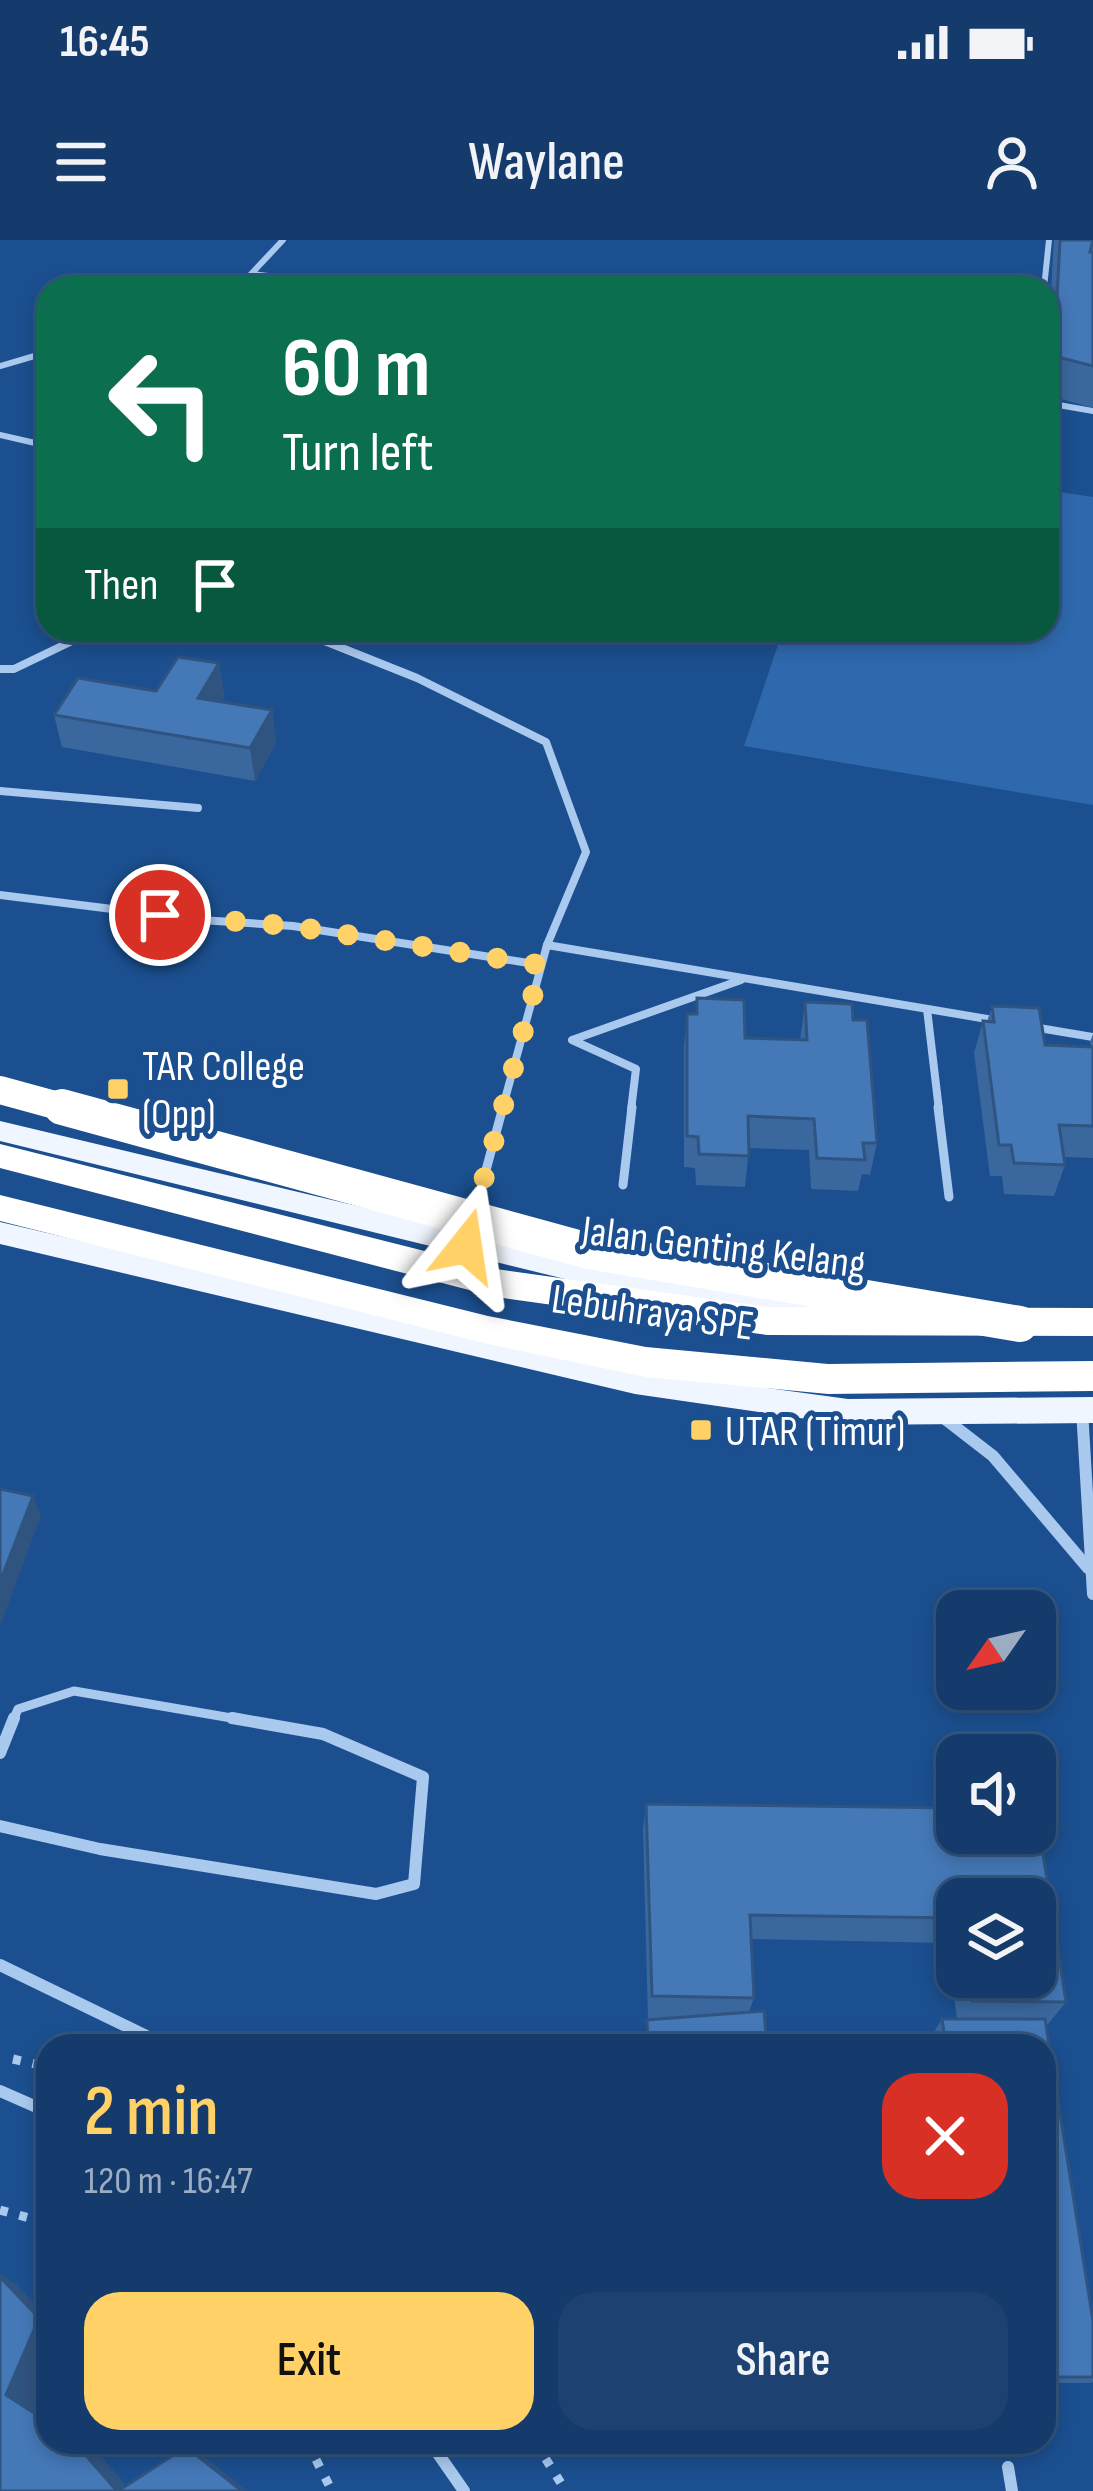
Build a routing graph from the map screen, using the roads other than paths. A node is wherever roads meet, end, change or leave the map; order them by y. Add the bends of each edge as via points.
1 (283, 240) edge
2 (1049, 240) edge
3 (252, 274) joint
4 (268, 276) edge
5 (1046, 276) edge
6 (36, 356) edge
7 (0, 366) edge
8 (1059, 406) edge
9 (1093, 411) edge
10 (0, 435) edge
11 (36, 443) edge
12 (70, 642) edge
13 (327, 642) edge
14 (0, 670) edge
15 (0, 791) edge
16 (198, 808) dead end
17 (0, 896) edge
18 (547, 945) junction
19 (541, 965) junction
20 (745, 978) junction
21 (927, 1009) junction
22 (1093, 1037) edge
23 (0, 1090) edge
24 (0, 1131) edge
25 (0, 1156) edge
26 (623, 1185) dead end
27 (949, 1197) dead end
28 (0, 1208) edge
29 (0, 1233) edge
30 (466, 1246) junction
31 (1093, 1312) edge
32 (1093, 1322) edge
33 (1020, 1324) junction
34 (1093, 1376) edge
35 (1087, 1410) edge
36 (940, 1415) junction
37 (1088, 1568) junction
38 (1093, 1594) edge
39 (0, 1753) edge
40 (0, 1826) edge
41 (0, 1965) edge
42 (142, 2034) edge
43 (0, 2091) edge
44 (36, 2107) edge
45 (438, 2454) edge
46 (1008, 2467) dead end
47 (464, 2491) edge
48 (1012, 2491) edge

1 - 3 lane
2 - 5 lane
3 - 4 lane
6 - 7 lane
8 - 9 lane
10 - 11 lane
12 - 14 lane
13 - 18 lane via 546,742 586,852
15 - 16 lane
17 - 19 lane via 292,926
18 - 19 lane
18 - 20 lane
19 - 30 lane
20 - 21 lane
20 - 26 lane via 572,1040 636,1069
21 - 22 lane
21 - 27 lane
23 - 33 highway, bridge via 589,1251
24 - 30 main road, Jalan Genting Kelang
25 - 33 highway, Lebuhraya SPE, bridge via 496,1283 767,1321
28 - 34 highway, Lebuhraya SPE via 646,1362 828,1379
29 - 36 main road via 634,1382 848,1412
30 - 31 main road, Jalan Genting Kelang via 639,1285 802,1306
32 - 33 highway, Lebuhraya SPE
35 - 36 main road
35 - 37 street
36 - 37 street via 993,1456
37 - 38 street
39 - 40 lane via 18,1709 74,1691 323,1734 423,1778 414,1884 376,1894
41 - 42 lane
43 - 44 lane
45 - 47 lane
46 - 48 lane

